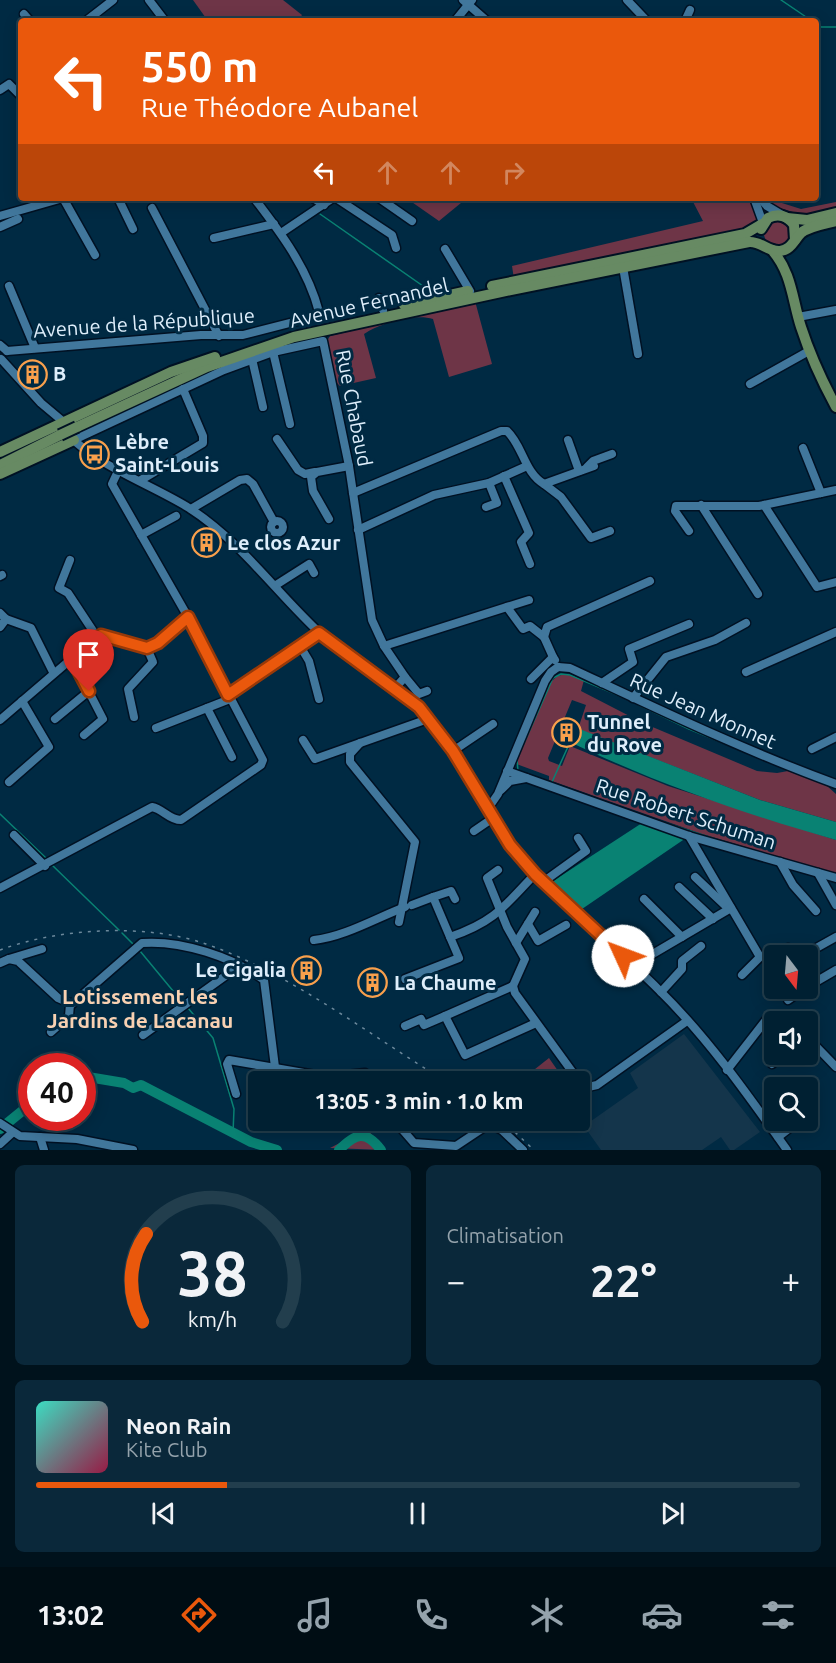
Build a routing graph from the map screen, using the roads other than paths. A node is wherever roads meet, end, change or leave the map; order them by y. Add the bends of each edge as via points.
1 (113, 0) edge
2 (149, 0) edge
3 (627, 0) edge
4 (468, 1) edge
5 (690, 10) dead end
6 (90, 18) edge
7 (163, 18) edge
8 (457, 18) edge
9 (484, 18) edge
10 (643, 18) edge
11 (686, 18) edge
12 (0, 90) edge
13 (18, 93) edge
14 (52, 201) edge
15 (65, 201) edge
16 (119, 201) edge
17 (256, 201) edge
18 (317, 201) edge
19 (331, 201) edge
20 (340, 201) edge
21 (383, 201) edge
22 (755, 201) edge
23 (762, 201) edge
24 (324, 206) junction
25 (152, 208) dead end
26 (836, 213) edge
27 (0, 216) edge
28 (786, 217) junction
29 (18, 219) dead end
30 (412, 221) dead end
31 (836, 221) edge
32 (763, 223) junction
33 (274, 224) junction
34 (0, 227) edge
35 (133, 229) dead end
36 (281, 233) junction
37 (214, 238) dead end
38 (793, 243) junction
39 (396, 248) dead end
40 (768, 248) junction
41 (445, 249) dead end
42 (95, 255) dead end
43 (623, 267) junction
44 (9, 286) dead end
45 (794, 289) junction
46 (470, 291) junction
47 (379, 298) dead end
48 (383, 310) junction
49 (836, 310) edge
50 (798, 317) junction
51 (341, 325) junction
52 (219, 336) junction
53 (323, 341) junction
54 (35, 348) junction
55 (809, 351) junction
56 (273, 352) junction
57 (2, 353) edge
58 (638, 354) dead end
59 (252, 359) junction
60 (750, 384) dead end
61 (183, 389) junction
62 (263, 406) dead end
63 (836, 407) edge
64 (290, 424) dead end
65 (68, 430) junction
66 (277, 439) dead end
67 (568, 440) dead end
68 (803, 448) dead end
69 (0, 452) edge
70 (612, 454) dead end
71 (0, 458) edge
72 (0, 465) edge
73 (350, 466) junction
74 (527, 466) junction
75 (594, 466) dead end
76 (120, 469) junction
77 (581, 470) junction
78 (317, 472) junction
79 (0, 474) edge
80 (502, 477) junction
81 (141, 480) junction
82 (489, 483) junction
83 (544, 484) junction
84 (836, 490) edge
85 (353, 493) junction
86 (822, 493) junction
87 (701, 505) junction
88 (764, 505) junction
89 (486, 507) dead end
90 (191, 509) junction
91 (515, 509) dead end
92 (176, 516) dead end
93 (329, 519) dead end
94 (274, 522) dead end
95 (358, 530) junction
96 (610, 531) dead end
97 (689, 531) dead end
98 (141, 535) junction
99 (70, 560) dead end
100 (530, 564) dead end
101 (314, 573) dead end
102 (650, 581) dead end
103 (836, 582) edge
104 (276, 585) junction
105 (759, 594) dead end
106 (529, 600) dead end
107 (507, 607) junction
108 (3, 616) edge
109 (188, 617) junction
110 (746, 622) dead end
111 (689, 624) dead end
112 (0, 627) edge
113 (836, 632) edge
114 (319, 633) junction
115 (97, 637) junction
116 (544, 637) junction
117 (300, 646) junction
118 (384, 646) junction
119 (147, 648) junction
120 (71, 657) junction
121 (553, 657) junction
122 (558, 667) junction
123 (53, 672) junction
124 (746, 672) dead end
125 (405, 676) junction
126 (531, 679) dead end
127 (602, 683) junction
128 (396, 687) junction
129 (89, 691) junction
130 (428, 691) dead end
131 (229, 697) junction
132 (633, 698) junction
133 (319, 699) dead end
134 (22, 701) junction
135 (207, 708) junction
136 (134, 717) dead end
137 (428, 718) junction
138 (55, 719) dead end
139 (0, 720) edge
140 (493, 724) dead end
141 (156, 728) dead end
142 (84, 735) dead end
143 (836, 738) edge
144 (303, 740) dead end
145 (360, 743) junction
146 (812, 749) dead end
147 (453, 751) junction
148 (232, 757) dead end
149 (507, 776) junction
150 (9, 782) dead end
151 (836, 784) edge
152 (487, 810) junction
153 (493, 818) junction
154 (474, 831) dead end
155 (14, 835) dead end
156 (689, 836) junction
157 (578, 838) dead end
158 (780, 862) junction
159 (45, 866) junction
160 (498, 870) dead end
161 (818, 873) junction
162 (535, 874) junction
163 (695, 877) dead end
164 (836, 878) edge
165 (543, 882) junction
166 (679, 887) dead end
167 (0, 888) edge
168 (433, 897) junction
169 (455, 899) dead end
170 (644, 899) dead end
171 (836, 905) edge
172 (407, 906) junction
173 (730, 908) junction
174 (501, 910) junction
175 (816, 910) dead end
176 (535, 912) dead end
177 (713, 918) junction
178 (399, 922) dead end
179 (528, 924) junction
180 (566, 925) dead end
181 (450, 937) junction
182 (682, 937) junction
183 (836, 937) edge
184 (314, 940) dead end
185 (516, 943) junction
186 (701, 946) dead end
187 (818, 947) edge
188 (42, 949) dead end
189 (4, 961) edge
190 (634, 965) junction
191 (239, 966) junction
192 (836, 970) edge
193 (742, 975) dead end
194 (405, 979) dead end
195 (818, 981) edge
196 (513, 986) junction
197 (662, 992) junction
198 (70, 1004) junction
199 (446, 1016) junction
200 (687, 1021) junction
201 (536, 1023) junction
202 (764, 1023) edge
203 (405, 1026) dead end
204 (51, 1032) dead end
205 (143, 1035) dead end
206 (818, 1048) edge
207 (275, 1067) junction
208 (836, 1067) edge
209 (727, 1070) junction
210 (296, 1071) edge
211 (569, 1071) edge
212 (590, 1087) edge
213 (236, 1094) dead end
214 (0, 1123) edge
215 (404, 1131) edge
216 (478, 1131) edge
217 (503, 1131) edge
218 (776, 1131) edge
219 (781, 1131) edge
220 (12, 1133) junction
221 (776, 1134) junction
222 (40, 1137) junction
223 (0, 1144) edge
224 (44, 1150) edge
225 (133, 1150) edge
226 (523, 1150) edge
227 (787, 1150) edge

1 - 6 street
2 - 7 street
3 - 10 street
4 - 8 street
4 - 9 street
5 - 11 street
12 - 13 street via 9,84
14 - 27 street
15 - 42 street
16 - 35 street
17 - 33 street
18 - 24 street
19 - 24 street
20 - 39 street via 392,235
21 - 30 street
22 - 32 street
23 - 28 street
24 - 36 street
25 - 52 street
26 - 28 main road via 807,220
28 - 32 main road via 773,216
28 - 38 main road via 796,230
29 - 34 street
31 - 38 main road via 803,231
32 - 40 main road via 760,235
32 - 46 main road, Avenue Fernandel via 745,234
33 - 36 street
33 - 37 street
36 - 52 street, Avenue de la République via 314,289 320,312 264,331
38 - 40 main road via 782,251
38 - 45 main road via 789,257
40 - 43 main road, Avenue Fernandel via 749,242
40 - 45 main road via 783,263
41 - 46 street
43 - 51 main road, Avenue Fernandel
43 - 58 street
44 - 54 street
45 - 50 main road
46 - 48 main road, Avenue Fernandel
47 - 48 street
48 - 65 main road, Avenue Fernandel via 253,345 185,372
49 - 50 street
50 - 55 main road
51 - 53 main road via 327,333
51 - 65 main road, Avenue Fernandel via 234,357
52 - 54 street, Avenue de la République
53 - 56 street, Rue Chabaud
53 - 73 street, Rue Chabaud
54 - 57 street, Avenue de la République
55 - 60 street
55 - 63 main road
56 - 59 street, Rue Chabaud
56 - 64 street
57 - 65 street
59 - 61 street, Rue Chabaud
59 - 62 street
61 - 65 street, Rue Chabaud
61 - 81 street via 203,436 202,443
65 - 69 main road
65 - 71 main road, Avenue Fernandel
65 - 72 main road, Avenue Fernandel
65 - 76 street via 90,454
65 - 79 main road
66 - 78 street via 298,470 305,474
67 - 77 street
68 - 86 street
70 - 77 street
73 - 78 street
73 - 85 street, Rue Chabaud
74 - 80 street
74 - 83 street via 535,479
74 - 85 street via 512,436 501,431
75 - 77 street
76 - 81 street
76 - 98 street via 112,484
77 - 83 street
78 - 93 street via 310,483
80 - 82 street
80 - 91 street
80 - 100 street via 530,533 521,542
81 - 90 street
82 - 89 street via 497,503
82 - 95 street via 434,495
83 - 96 street via 561,497 591,538
84 - 86 street
85 - 95 street, Rue Chabaud
86 - 88 street
87 - 88 street
87 - 97 street via 674,508
87 - 105 street
88 - 103 street via 817,587
90 - 94 street via 247,479
90 - 104 street
92 - 98 street
95 - 118 street, Rue Chabaud via 372,620
98 - 109 street
99 - 115 street via 59,588 69,593
101 - 104 street via 309,564
102 - 116 street via 547,627
104 - 114 street
106 - 107 street
107 - 116 street via 523,629 530,626
107 - 118 street
108 - 112 street
108 - 123 street via 31,628
109 - 119 street
109 - 131 street
110 - 132 street via 715,640 666,657
111 - 127 street via 629,649 633,662
113 - 124 street
114 - 117 street
114 - 128 street
115 - 119 street via 107,636
115 - 120 street
116 - 121 street
117 - 131 street
117 - 133 street via 309,661
118 - 125 street, Rue Chabaud
119 - 136 street via 153,662 128,689
120 - 123 street
120 - 129 street
121 - 122 street
121 - 126 street
122 - 127 street, Rue Jean Monnet via 570,668
122 - 149 street via 545,681
123 - 134 street
125 - 128 street
125 - 130 street, Rue Chabaud via 418,694
127 - 132 street, Rue Jean Monnet
128 - 137 street
129 - 138 street
129 - 142 street via 103,719
131 - 135 street
131 - 159 street via 263,760 261,765 181,820 152,807
132 - 151 street, Rue Jean Monnet via 719,739
134 - 139 street
134 - 150 street via 49,747
135 - 141 street
135 - 148 street
137 - 145 street
137 - 147 street
140 - 147 street
143 - 146 street
144 - 145 street via 315,759
145 - 172 street via 350,754 350,762 415,842
147 - 152 street
149 - 152 street
149 - 156 street, Rue Robert Schuman via 526,778
152 - 153 street
153 - 154 street
153 - 162 street
155 - 159 street
156 - 158 street, Rue Robert Schuman
156 - 173 street
157 - 165 street via 586,851
158 - 161 street, Rue Robert Schuman
158 - 175 street
159 - 167 street
160 - 174 street via 487,878
161 - 164 street, Rue Robert Schuman
161 - 171 street
162 - 165 street
162 - 174 street
163 - 173 street
165 - 190 street
166 - 177 street
168 - 169 street via 451,891
168 - 172 street
168 - 181 street
170 - 182 street
172 - 178 street
172 - 184 street via 340,934
173 - 177 street
173 - 193 street via 760,957
174 - 181 street via 480,927
174 - 185 street
176 - 179 street
177 - 182 street
179 - 180 street via 538,941
179 - 185 street
181 - 194 street via 459,958
182 - 190 street
183 - 187 street
185 - 196 street via 525,959
186 - 197 street via 682,961 682,969
188 - 189 street
189 - 198 street via 18,961 58,998
190 - 197 street
191 - 198 street via 175,945 142,943
191 - 205 street
191 - 207 street via 264,980
192 - 195 street
196 - 199 street
196 - 201 street
197 - 200 street
198 - 204 street via 69,1016
199 - 201 street via 465,1055
199 - 203 street via 424,1025 422,1019
200 - 209 street
200 - 212 street
201 - 211 street
202 - 209 street
206 - 208 street
207 - 210 street
207 - 213 street via 230,1060 227,1064
209 - 221 street
214 - 220 street
215 - 216 street via 414,1143 456,1146
217 - 226 street
218 - 221 street
219 - 221 street
220 - 222 street
220 - 223 street
221 - 227 street
222 - 224 street
222 - 225 street via 77,1139

